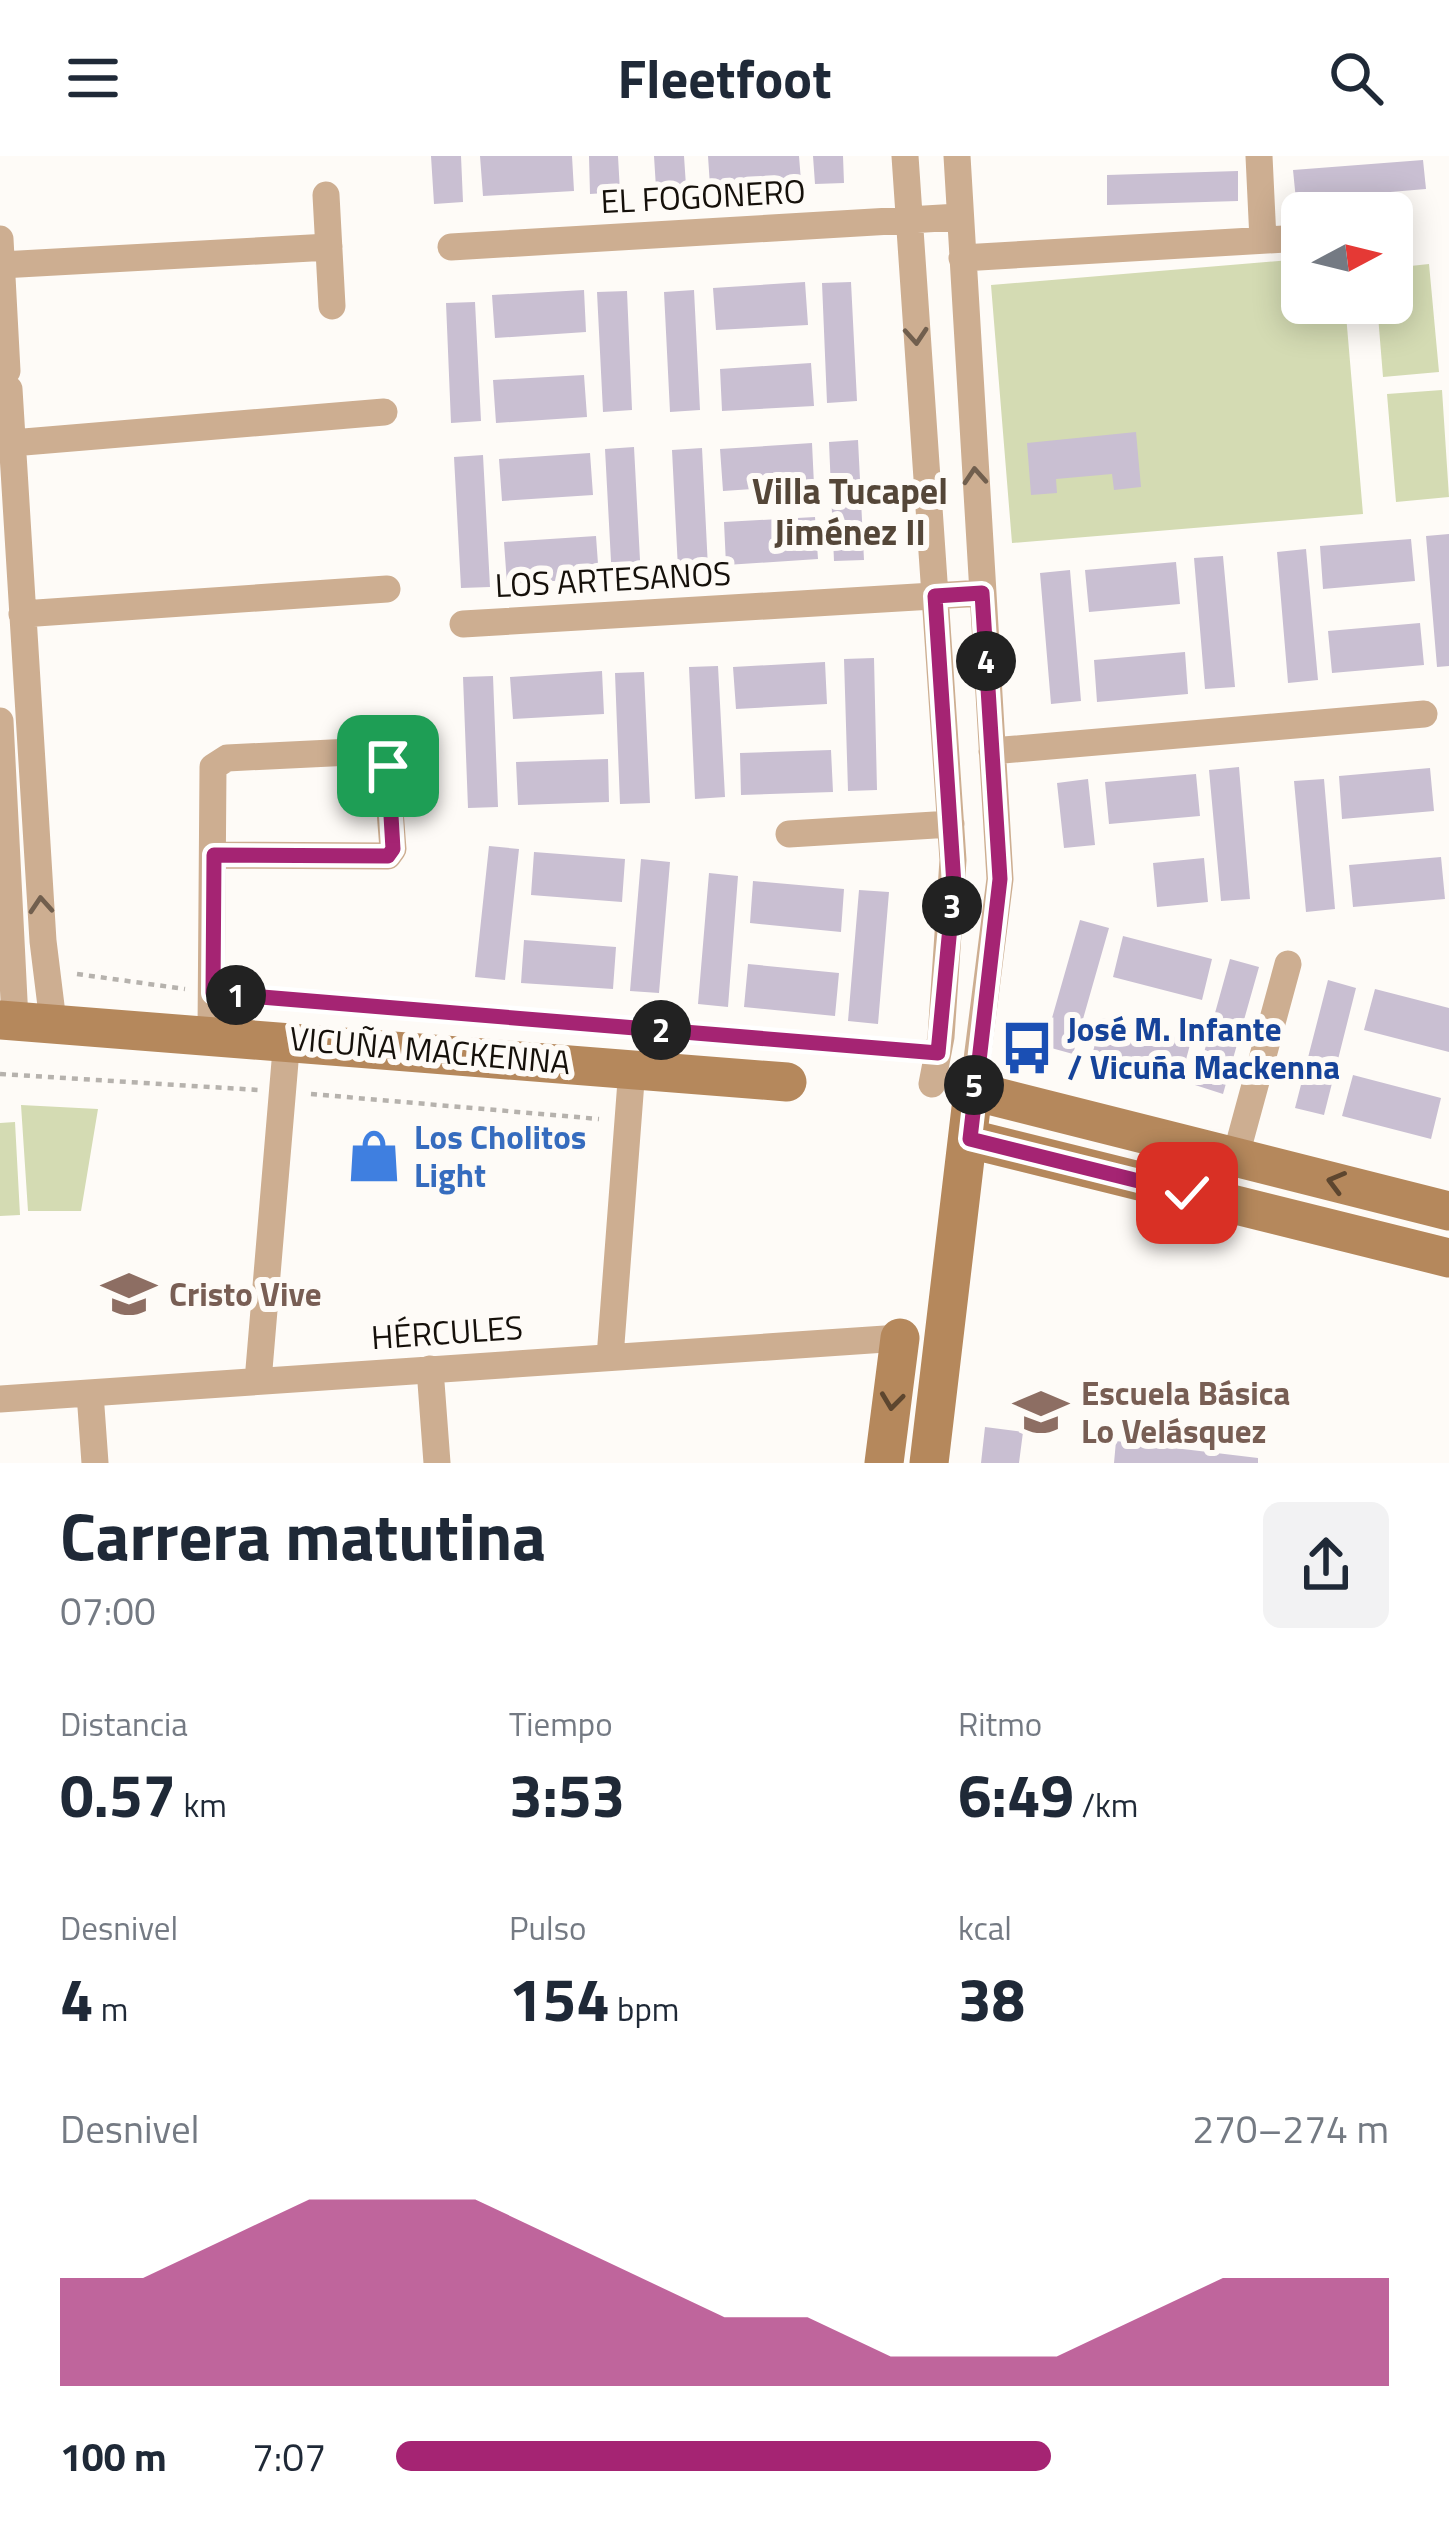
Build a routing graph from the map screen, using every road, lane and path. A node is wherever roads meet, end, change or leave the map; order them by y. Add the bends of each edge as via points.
1 (905, 156) edge
2 (957, 156) edge
3 (1259, 156) edge
4 (326, 195) dead end
5 (959, 217) junction
6 (908, 220) junction
7 (0, 239) edge
8 (1281, 240) edge
9 (1263, 241) junction
10 (328, 247) junction
11 (451, 247) dead end
12 (962, 258) junction
13 (2, 265) edge
14 (332, 307) dead end
15 (2, 327) edge
16 (4, 381) edge
17 (384, 412) dead end
18 (12, 443) junction
19 (387, 589) dead end
20 (982, 593) junction
21 (935, 596) junction
22 (22, 614) junction
23 (463, 624) dead end
24 (1424, 714) dead end
25 (0, 722) edge
26 (992, 752) junction
27 (951, 824) junction
28 (788, 834) dead end
29 (214, 855) junction
30 (1288, 964) dead end
31 (46, 969) junction
32 (212, 1012) junction
33 (23, 1020) edge
34 (287, 1038) junction
35 (938, 1053) junction
36 (632, 1068) junction
37 (0, 1074) edge
38 (787, 1082) dead end
39 (932, 1084) dead end
40 (283, 1091) junction
41 (973, 1091) junction
42 (627, 1121) junction
43 (970, 1139) junction
44 (1253, 1160) junction
45 (1187, 1193) junction
46 (1449, 1211) edge
47 (1449, 1258) edge
48 (900, 1338) joint
49 (610, 1357) junction
50 (430, 1369) junction
51 (258, 1381) junction
52 (90, 1393) junction
53 (0, 1399) edge
54 (95, 1463) edge
55 (437, 1463) edge
56 (884, 1463) edge
57 (929, 1463) edge

1 - 6 street
2 - 5 street
3 - 9 street
4 - 10 street
5 - 6 street, EL FOGONERO
5 - 12 street
6 - 11 street, EL FOGONERO
6 -> 21 street
7 - 13 street
8 - 9 street
9 - 12 street
10 - 13 street
10 - 14 street
20 -> 12 street
13 - 15 street
15 - 16 street
16 - 18 street
17 - 18 street
18 - 22 street
19 - 22 street
20 - 21 street, LOS ARTESANOS
20 - 26 street
21 - 23 street, LOS ARTESANOS
21 - 27 street
31 -> 22 street
24 - 26 street
25 - 33 street
26 - 41 street via 998,914
27 - 28 street
27 - 35 street via 954,885
29 - 29 street via 212,772 221,760 372,751 386,760 388,856
29 - 32 street
30 - 44 street
31 - 32 path
31 - 33 street
32 - 33 main road, VICUÑA MACKENNA
32 - 34 main road, VICUÑA MACKENNA
32 - 35 path
34 - 36 main road, VICUÑA MACKENNA
34 - 40 street
35 - 39 street
36 - 38 main road, VICUÑA MACKENNA
36 - 42 street
37 - 40 path
40 - 42 path
40 - 51 street
41 - 43 main road
41 - 44 main road
42 - 49 street
43 - 45 main road
43 - 57 main road
44 - 45 main road
46 -> 44 main road
45 - 47 main road
48 - 49 street, HÉRCULES
48 -> 56 main road
49 - 50 street, HÉRCULES
50 - 51 street, HÉRCULES
50 - 55 street
51 - 52 street, HÉRCULES
52 - 53 street, HÉRCULES
52 - 54 street

